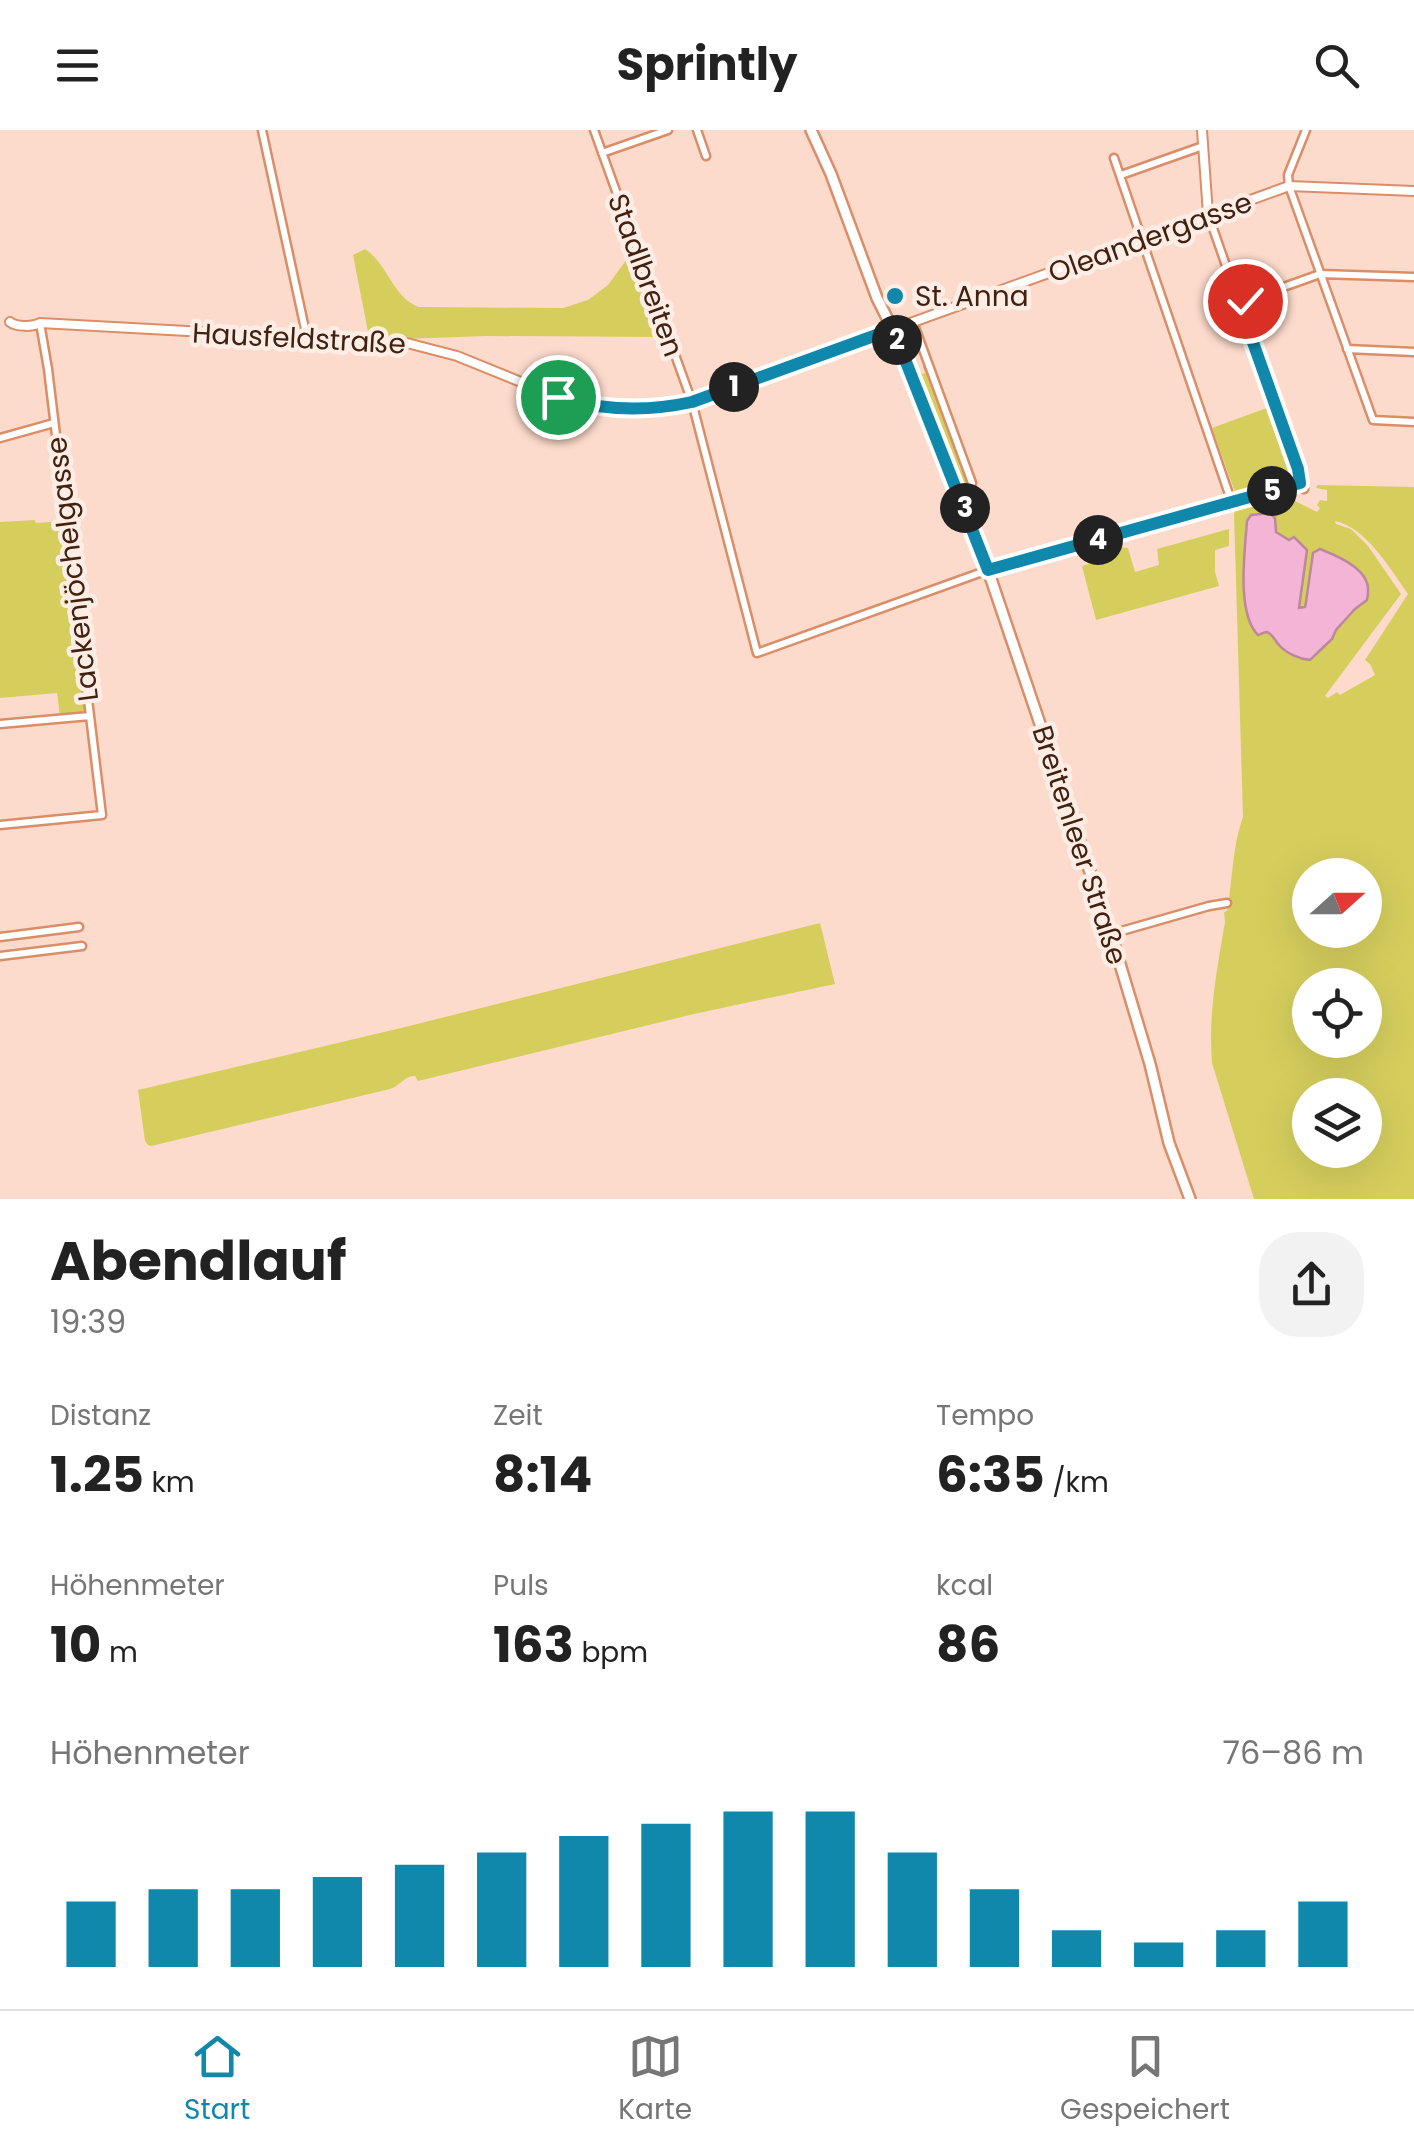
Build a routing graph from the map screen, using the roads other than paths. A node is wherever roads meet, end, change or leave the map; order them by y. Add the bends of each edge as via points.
1 (262, 130) edge
2 (594, 130) edge
3 (668, 130) edge
4 (697, 130) edge
5 (811, 130) edge
6 (1202, 130) edge
7 (1306, 130) edge
8 (1203, 146) junction
9 (602, 153) junction
10 (706, 156) dead end
11 (1114, 158) dead end
12 (1120, 175) junction
13 (1289, 186) junction
14 (1414, 190) edge
15 (1208, 214) junction
16 (1142, 238) junction
17 (1320, 274) junction
18 (1414, 277) edge
19 (1239, 303) junction
20 (5, 322) edge
21 (913, 322) junction
22 (40, 323) junction
23 (893, 329) junction
24 (307, 338) junction
25 (1347, 349) junction
26 (1414, 352) edge
27 (692, 402) junction
28 (1414, 422) edge
29 (54, 423) junction
30 (0, 438) edge
31 (959, 494) junction
32 (1232, 503) junction
33 (988, 570) junction
34 (90, 716) junction
35 (0, 724) edge
36 (0, 825) edge
37 (1227, 903) dead end
38 (79, 927) dead end
39 (1110, 934) junction
40 (0, 937) edge
41 (82, 946) dead end
42 (0, 956) edge
43 (1190, 1199) edge

1 - 24 street
2 - 9 street, Stadlbreiten
3 - 9 street
4 - 10 street
5 - 23 main road, Breitenleer Straße
6 - 8 street
7 - 13 street
8 - 12 street
8 - 15 street
9 - 27 street, Stadlbreiten
11 - 12 street
12 - 16 street
13 - 14 street, Oleandergasse
13 - 15 street, Oleandergasse
13 - 17 street
15 - 16 street, Oleandergasse
15 - 19 street
16 - 21 street, Oleandergasse
16 - 32 street
17 - 18 street
17 - 19 street
17 - 25 street
19 - 32 street via 1302,486
20 - 22 street, Hausfeldstraße
21 - 23 street, Oleandergasse
21 - 31 street, Breitenleer Straße via 972,483
22 - 24 street, Hausfeldstraße
22 - 29 street, Lackenjöchelgasse
23 - 27 street, Hausfeldstraße
23 - 31 main road, Breitenleer Straße
24 - 27 street, Hausfeldstraße via 432,348 592,406 640,410
25 - 26 street
25 - 28 street via 1372,420
27 - 33 street, Stadlbreiten via 757,653
29 - 30 street
29 - 34 street, Lackenjöchelgasse
31 - 33 main road, Breitenleer Straße
32 - 33 street
33 - 39 main road, Breitenleer Straße
34 - 35 street
34 - 36 street, Lackenjöchelgasse via 102,815
37 - 39 street
38 - 40 street
39 - 43 main road, Breitenleer Straße
41 - 42 street

